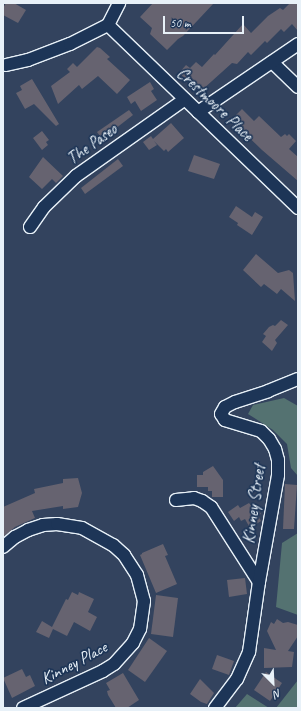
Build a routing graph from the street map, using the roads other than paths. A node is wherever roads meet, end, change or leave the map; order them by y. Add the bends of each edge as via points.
1 (119, 3) edge
2 (108, 25) junction
3 (298, 44) edge
4 (272, 62) junction
5 (6, 65) dead end
6 (298, 87) edge
7 (184, 99) junction
8 (198, 112) junction
9 (298, 208) edge
10 (30, 227) dead end
11 (298, 379) edge
12 (176, 500) dead end
13 (3, 548) edge
14 (259, 582) junction
15 (23, 708) edge
16 (215, 708) edge

1 - 2 street
2 - 5 street via 70,44 28,60
2 - 7 street, Crestmoore Place
3 - 4 street
4 - 6 street
4 - 8 street
7 - 8 street, Crestmoore Place
7 - 10 street, The Paseo via 76,176 48,202
8 - 9 street, Crestmoore Place
11 - 14 street, Kinney Street via 235,402 225,407 221,414 225,420 261,431 275,449 278,460 278,475
12 - 14 street via 194,498 210,507
13 - 15 street, Kinney Place via 15,537 43,525 70,525 88,531 113,545 124,555 142,587 144,601 140,629 133,643 114,664
14 - 16 street, Kinney Street via 249,652 237,679

